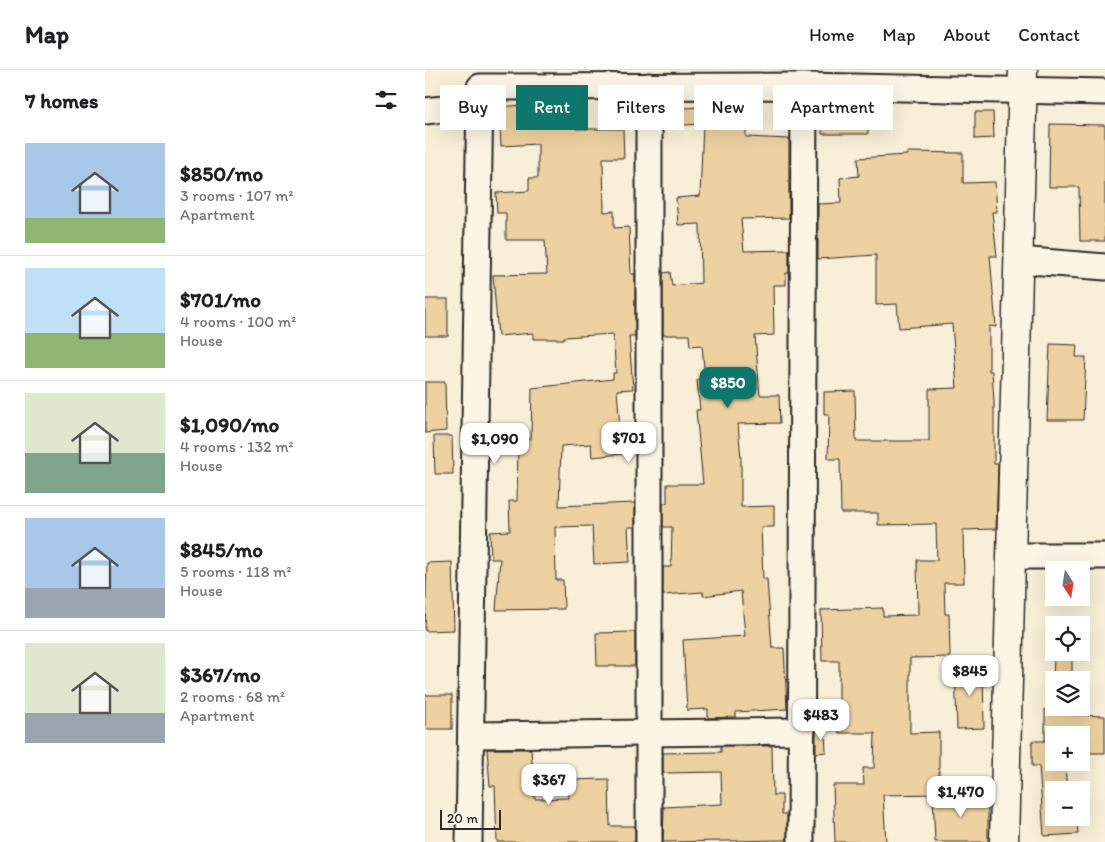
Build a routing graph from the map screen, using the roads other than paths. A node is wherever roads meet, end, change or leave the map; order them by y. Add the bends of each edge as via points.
1 (1023, 80) edge
2 (841, 85) edge
3 (598, 86) edge
4 (684, 86) edge
5 (773, 86) edge
6 (506, 87) edge
7 (1105, 92) edge
8 (440, 109) edge
9 (425, 111) edge
10 (480, 130) edge
11 (649, 130) edge
12 (805, 130) edge
13 (1019, 260) junction
14 (1105, 267) edge
15 (1011, 556) junction
16 (1105, 556) edge
17 (802, 731) junction
18 (649, 733) junction
19 (471, 735) junction
20 (469, 842) edge
21 (649, 842) edge
22 (801, 842) edge
23 (1004, 842) edge

1 - 2 street
1 - 7 street
1 - 13 street
3 - 6 street
4 - 5 street
8 - 9 street
10 - 19 street
11 - 18 street
12 - 17 street
13 - 14 street
13 - 15 street
15 - 16 street
15 - 23 street
17 - 18 street
17 - 22 street
18 - 19 street
18 - 21 street
19 - 20 street

